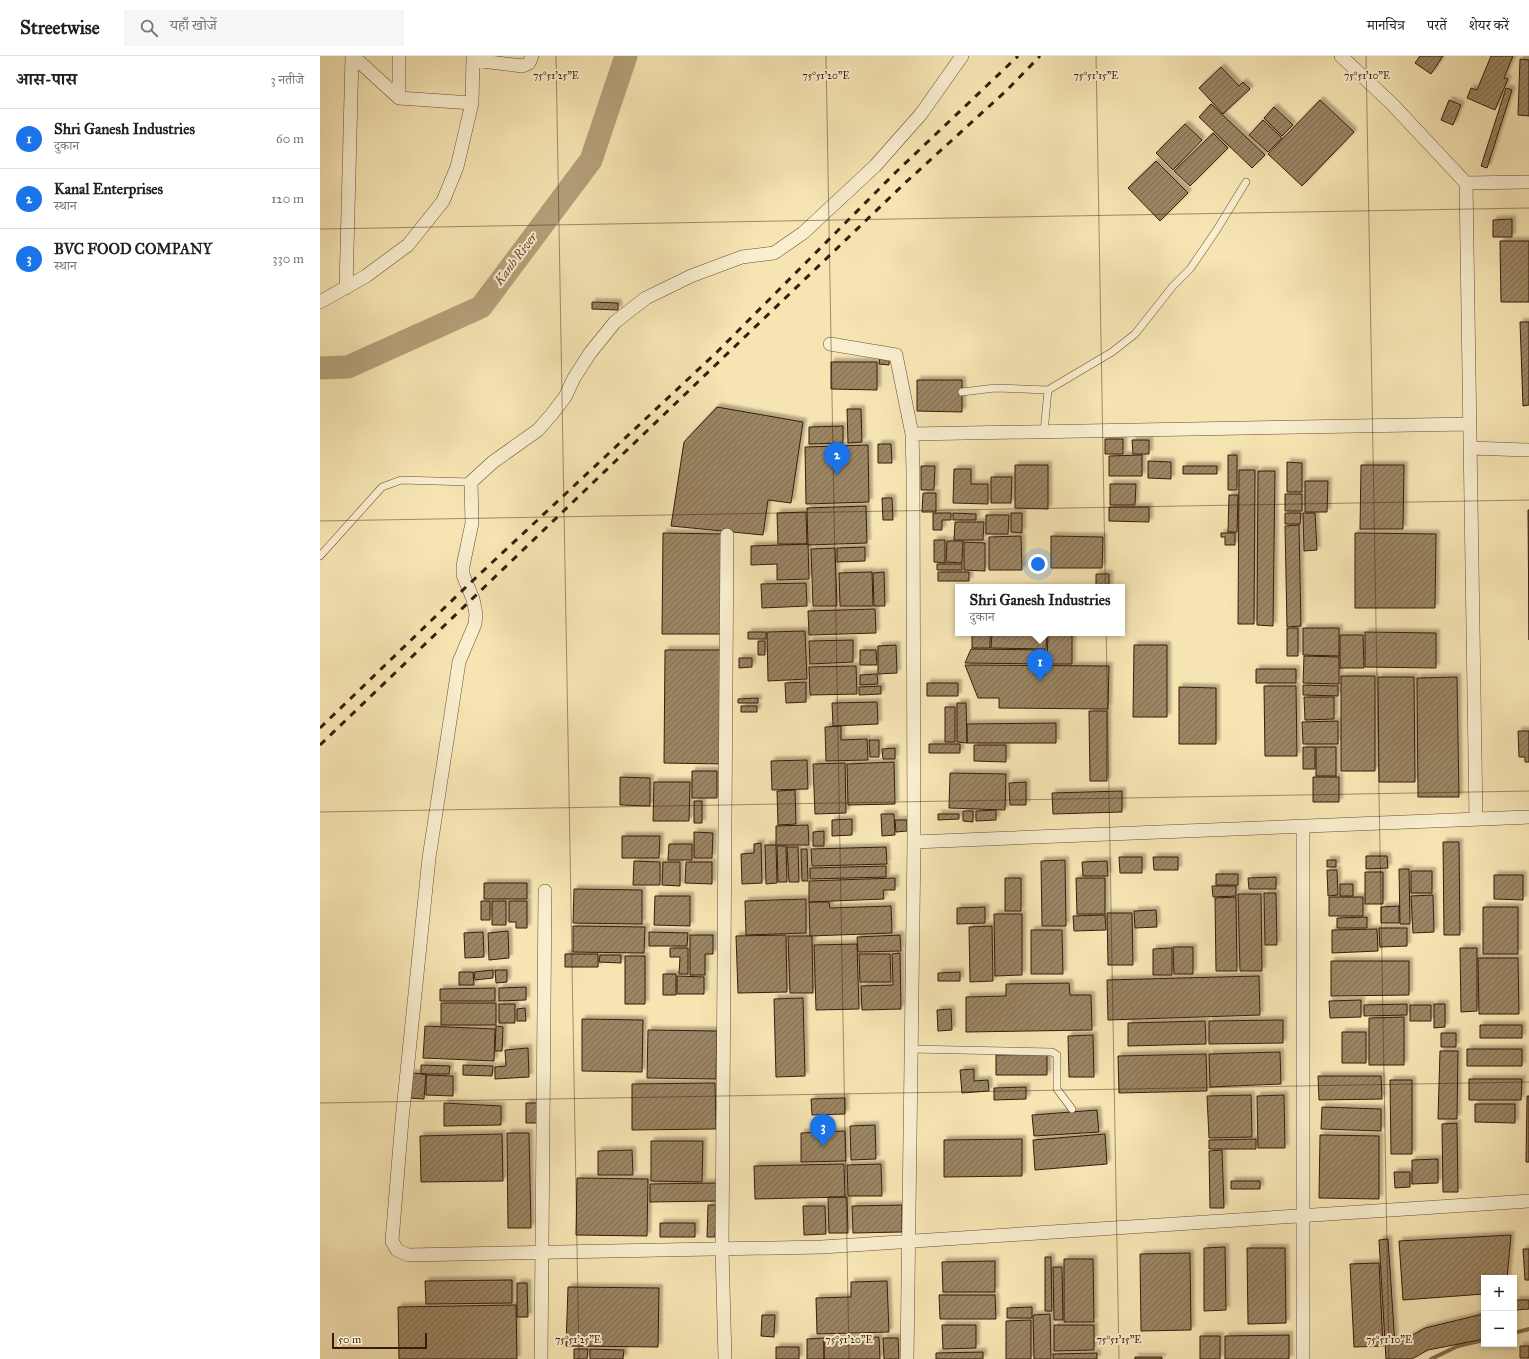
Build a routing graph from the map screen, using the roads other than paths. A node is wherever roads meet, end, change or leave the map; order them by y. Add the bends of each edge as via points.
1 (353, 56) edge
2 (399, 56) edge
3 (532, 56) edge
4 (962, 56) edge
5 (1341, 56) edge
6 (473, 58) edge
7 (399, 98) junction
8 (472, 103) junction
9 (1246, 182) dead end
10 (1529, 182) edge
11 (1466, 183) junction
12 (346, 288) junction
13 (320, 302) edge
14 (830, 344) dead end
15 (1048, 390) junction
16 (962, 392) dead end
17 (1470, 424) junction
18 (1044, 432) junction
19 (912, 434) junction
20 (1470, 448) junction
21 (1529, 450) edge
22 (471, 482) junction
23 (727, 535) dead end
24 (320, 556) edge
25 (1529, 817) edge
26 (1476, 819) junction
27 (1303, 826) junction
28 (914, 842) junction
29 (545, 891) dead end
30 (911, 1049) junction
31 (1072, 1110) dead end
32 (1529, 1201) edge
33 (1303, 1215) junction
34 (909, 1242) junction
35 (722, 1249) junction
36 (541, 1253) junction
37 (542, 1359) edge
38 (725, 1359) edge
39 (908, 1359) edge
40 (1303, 1359) edge

1 - 7 street
1 - 12 street
2 - 7 street
3 - 6 street via 530,63 522,66
4 - 22 street via 921,114 875,166 803,233 774,253 742,257 691,276 646,298 615,322 590,353 565,397 538,430 493,462
5 - 11 street via 1392,104
6 - 8 street
7 - 8 street
8 - 12 street via 457,167 443,201 408,245
9 - 15 lane via 1190,269 1135,334 1112,352
10 - 11 street
11 - 17 street
12 - 13 street
14 - 19 street via 896,356
15 - 16 lane via 995,388
15 - 18 lane
17 - 18 street
17 - 20 street
18 - 19 street
19 - 28 street
20 - 21 street
20 - 26 street
22 - 24 lane via 416,479 401,480 382,487
22 - 36 street via 472,523 463,575 473,599 475,624 459,662 429,858 392,1241 397,1250 408,1255
23 - 35 street
25 - 26 street
26 - 27 street
27 - 28 street
27 - 33 street
28 - 30 street
29 - 36 street
30 - 31 lane via 1052,1052 1057,1055 1058,1061 1058,1089
30 - 34 street
32 - 33 street
33 - 34 street
33 - 40 street
34 - 35 street
34 - 39 street
35 - 36 street
35 - 38 street
36 - 37 street

